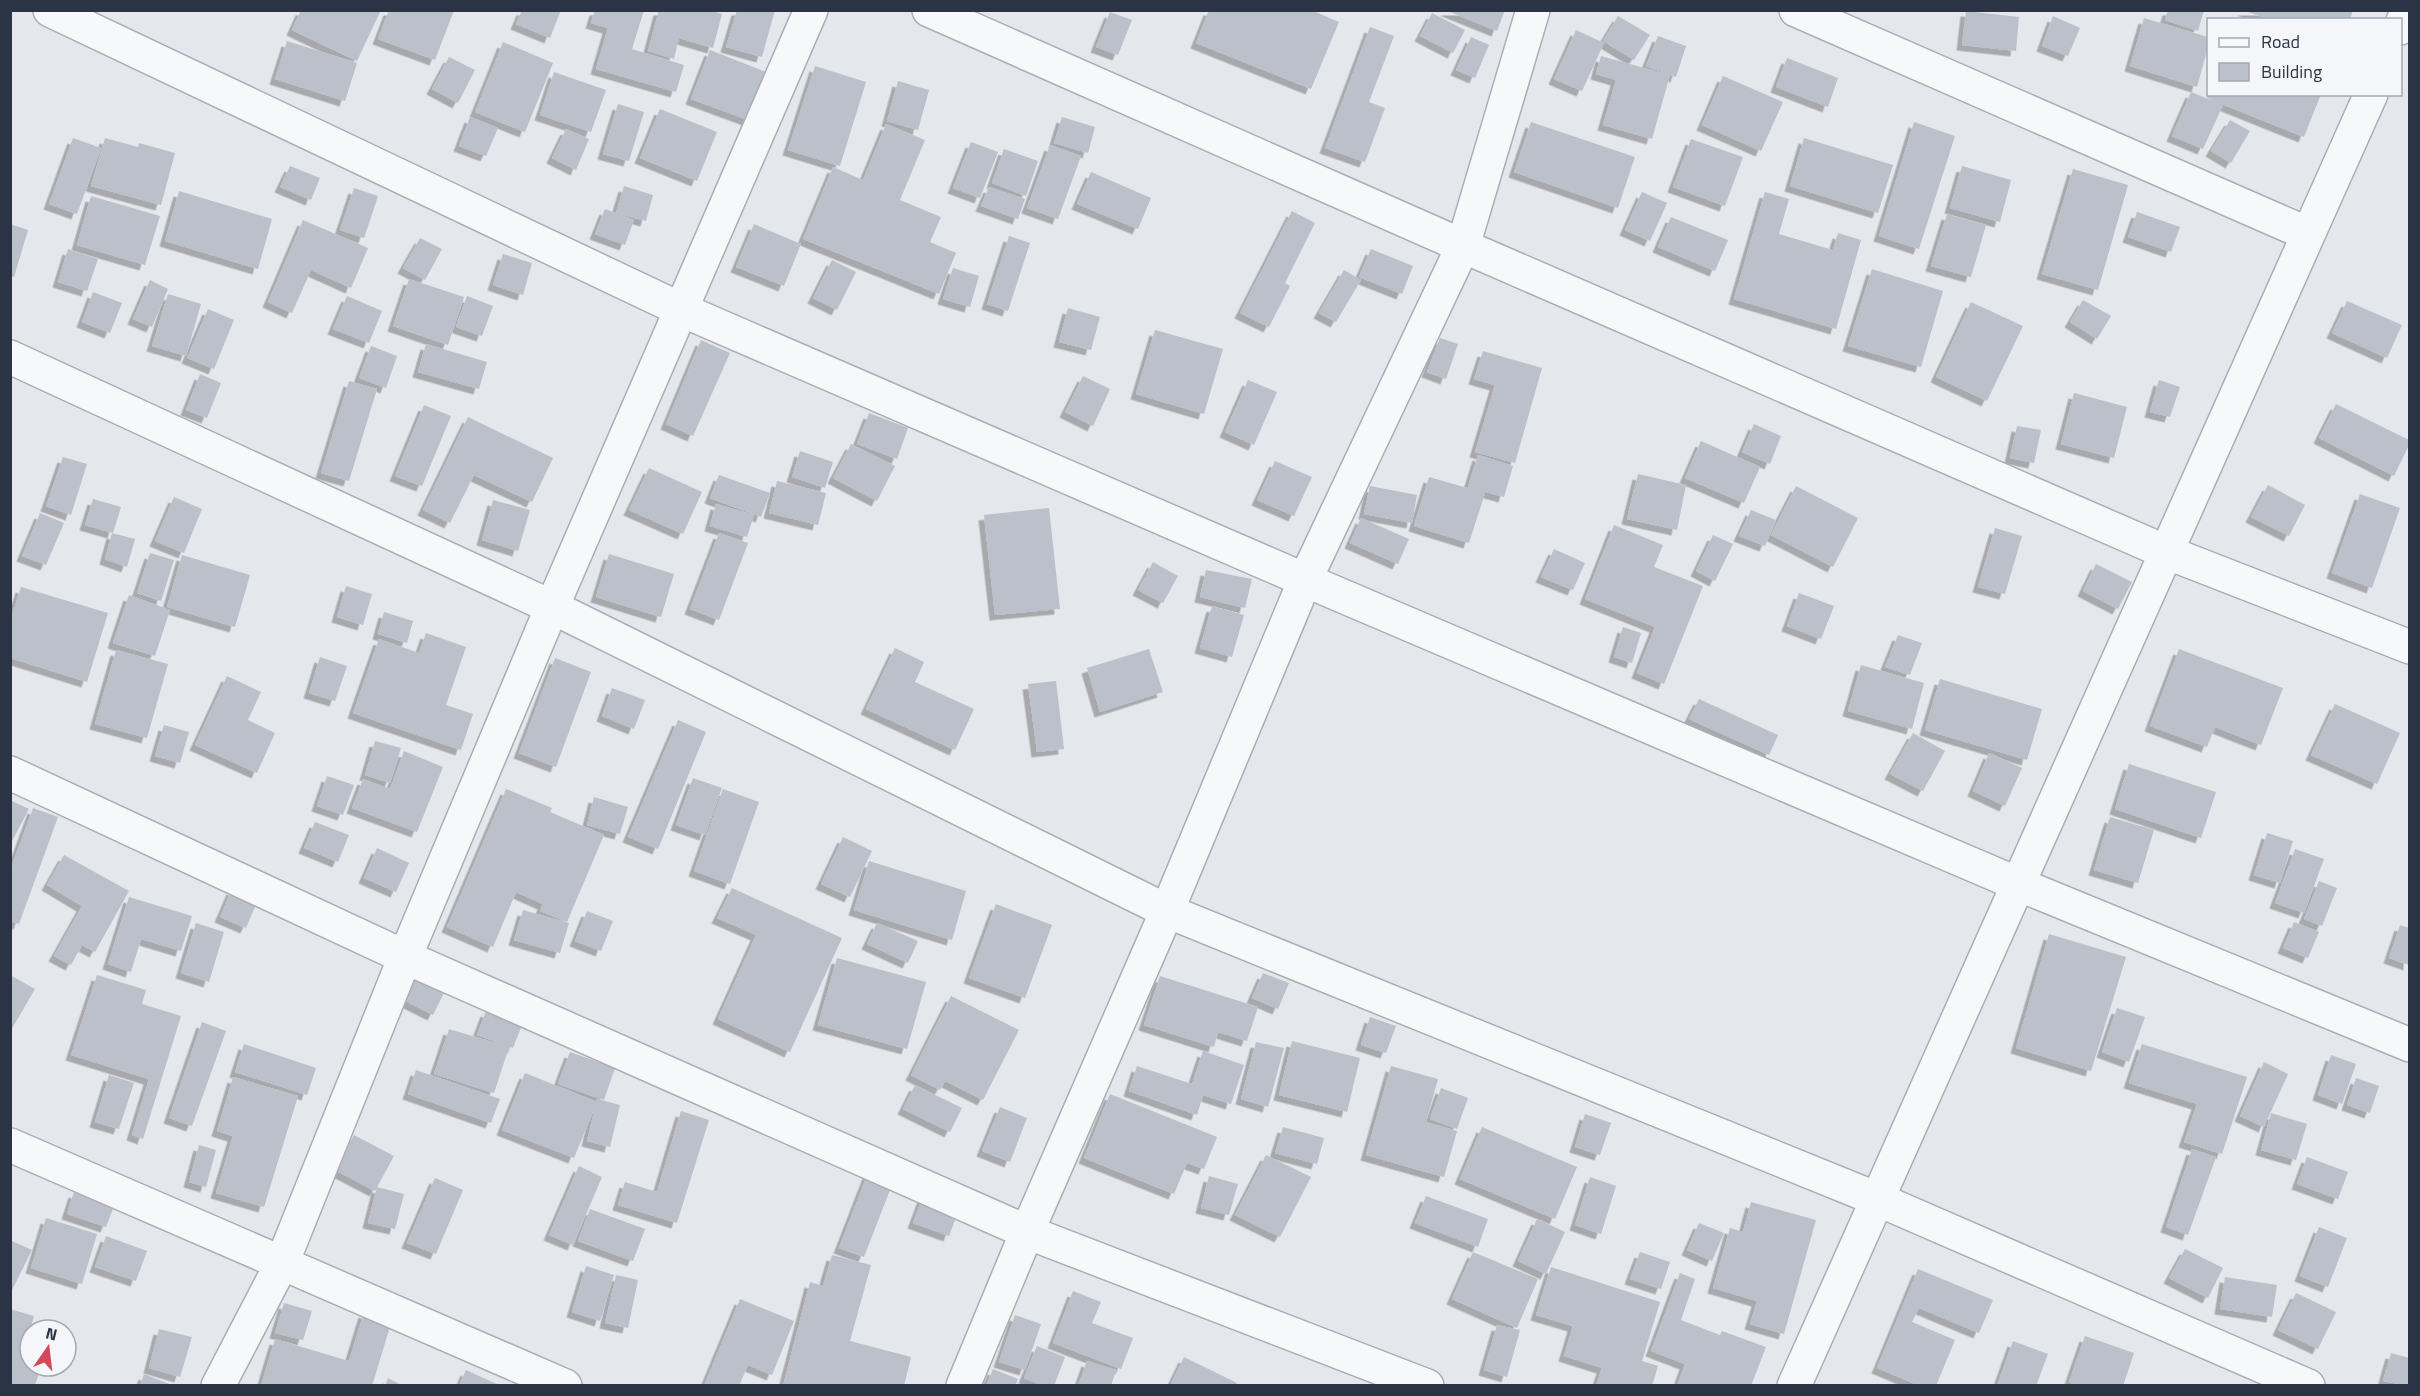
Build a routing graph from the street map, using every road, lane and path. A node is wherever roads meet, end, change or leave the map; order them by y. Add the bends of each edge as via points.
1 (50, 10) edge
2 (811, 10) edge
3 (930, 10) edge
4 (1533, 10) edge
5 (1796, 10) edge
6 (2370, 96) edge
7 (2308, 234) junction
8 (1463, 246) junction
9 (681, 310) junction
10 (10, 357) edge
11 (2166, 552) junction
12 (1305, 580) junction
13 (552, 607) junction
14 (2409, 646) edge
15 (10, 773) edge
16 (2018, 884) junction
17 (1167, 911) junction
18 (405, 957) junction
19 (2409, 1045) edge
20 (10, 1145) edge
21 (1877, 1199) junction
22 (1027, 1232) junction
23 (282, 1263) junction
24 (218, 1386) edge
25 (565, 1386) edge
26 (963, 1386) edge
27 (1427, 1386) edge
28 (1794, 1386) edge
29 (2308, 1386) edge

1 - 9 street
2 - 9 street
3 - 8 street
4 - 8 street
5 - 7 street
6 - 7 street
7 - 11 street
8 - 11 street
8 - 12 street
9 - 12 street
9 - 13 street
10 - 13 street
11 - 14 street
11 - 16 street
12 - 16 street
12 - 17 street
13 - 17 street
13 - 18 street
15 - 18 street
16 - 19 street
16 - 21 street
17 - 21 street
17 - 22 street
18 - 22 street
18 - 23 street
20 - 23 street
21 - 28 street
21 - 29 street
22 - 26 street
22 - 27 street
23 - 24 street
23 - 25 street

